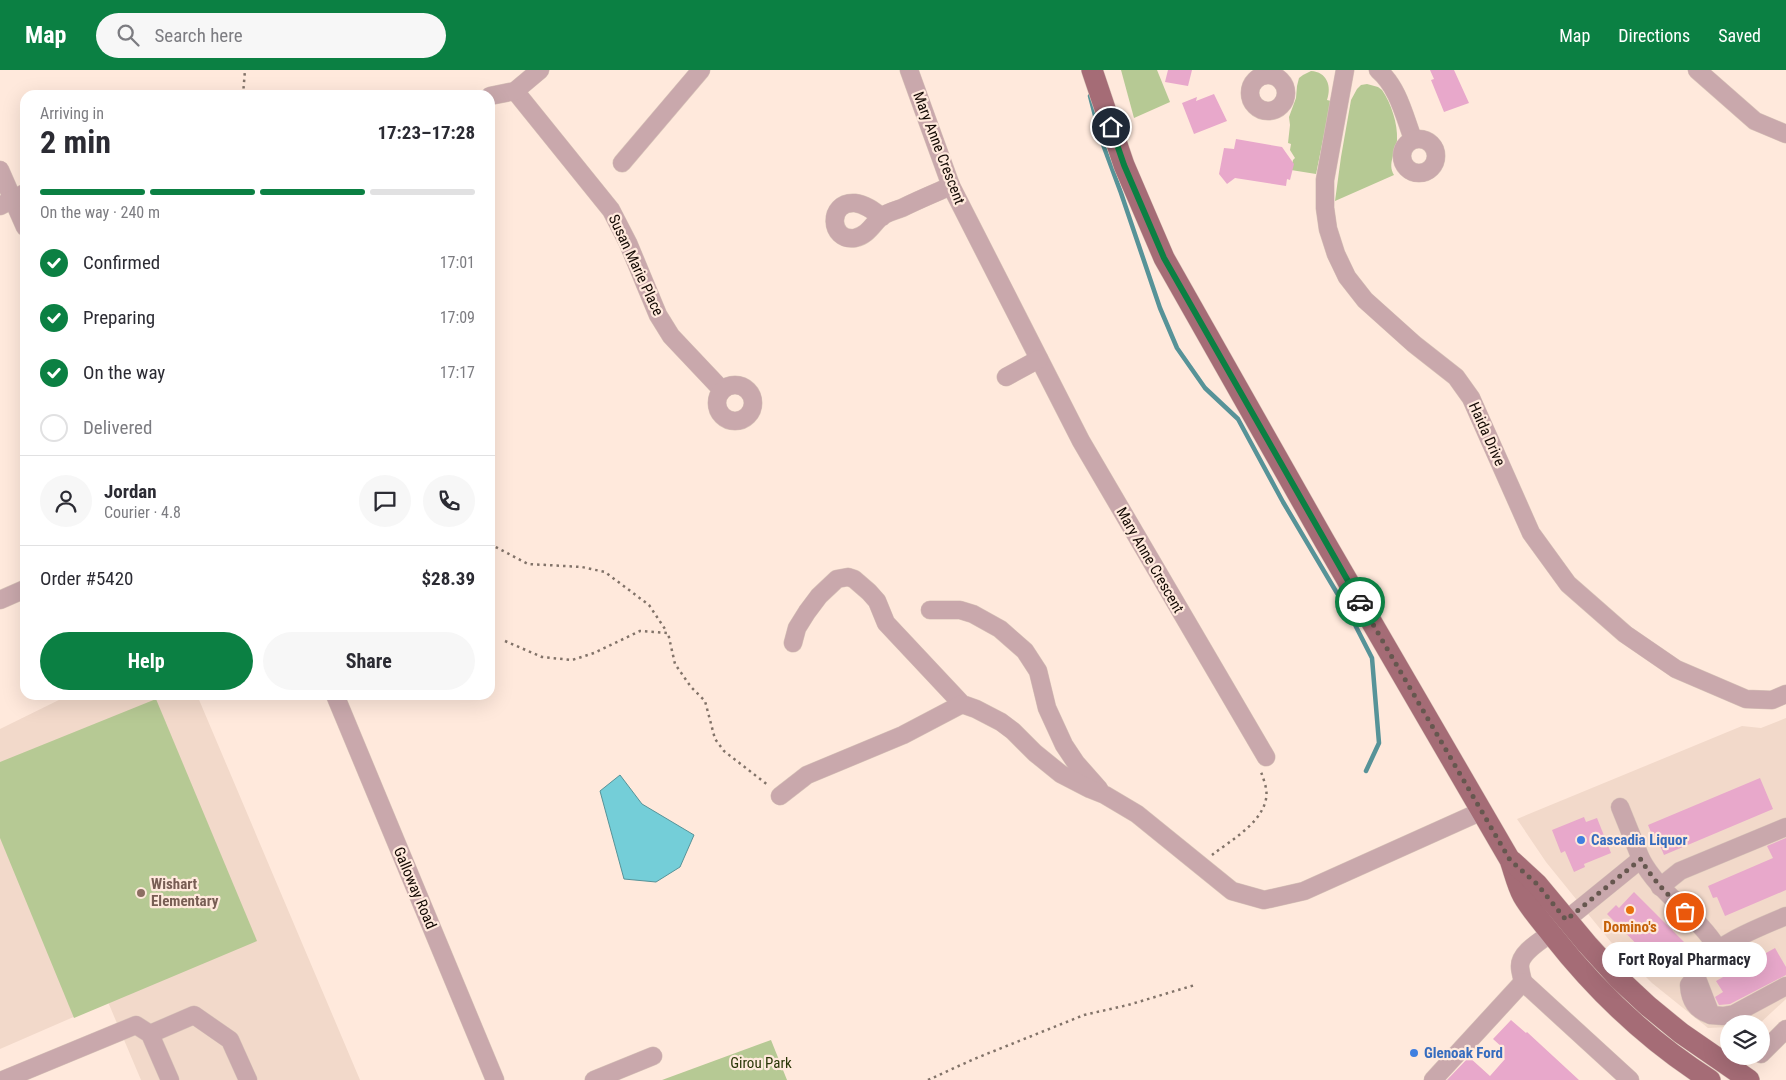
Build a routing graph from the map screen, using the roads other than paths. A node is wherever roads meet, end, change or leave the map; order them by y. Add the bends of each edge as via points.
1 (540, 70) edge
2 (701, 70) edge
3 (909, 70) edge
4 (1092, 70) edge
5 (1345, 70) edge
6 (1378, 70) edge
7 (1697, 70) edge
8 (515, 91) junction
9 (495, 95) edge
10 (1786, 134) edge
11 (1413, 140) dead end
12 (622, 163) dead end
13 (0, 170) edge
14 (951, 186) junction
15 (13, 199) edge
16 (20, 215) edge
17 (882, 216) dead end
18 (1039, 359) junction
19 (1006, 377) dead end
20 (722, 390) dead end
21 (20, 591) edge
22 (0, 600) edge
23 (930, 610) dead end
24 (793, 643) dead end
25 (1786, 694) edge
26 (337, 700) edge
27 (962, 704) junction
28 (1266, 758) road end
29 (1105, 795) junction
30 (780, 796) road end
31 (1620, 807) dead end
32 (1482, 811) junction
33 (1786, 827) edge
34 (1641, 859) junction
35 (1660, 887) junction
36 (1786, 916) edge
37 (1558, 927) junction
38 (1718, 949) junction
39 (1523, 982) junction
40 (1786, 986) edge
41 (1786, 1028) edge
42 (150, 1034) junction
43 (1770, 1045) edge
44 (653, 1056) dead end
45 (1752, 1065) edge
46 (1742, 1078) edge
47 (3, 1080) edge
48 (170, 1080) edge
49 (248, 1080) edge
50 (495, 1080) edge
51 (594, 1080) edge
52 (1433, 1080) edge
53 (1630, 1080) edge
54 (1710, 1080) edge

1 - 8 street
2 - 12 street
3 - 14 street, Mary Anne Crescent
4 - 32 main road via 1124,165 1164,258
5 - 25 street, Haida Drive via 1325,180 1325,208 1328,229 1347,277 1365,300 1456,377 1471,398 1531,532 1568,584 1625,634 1676,669 1746,699 1772,700
6 - 11 street via 1393,88
7 - 10 street via 1755,121
8 - 9 street
8 - 20 street, Susan Marie Place via 611,210 662,322 688,356
13 - 15 street
14 - 17 street
14 - 18 street, Mary Anne Crescent
15 - 16 street
18 - 19 street
18 - 28 street, Mary Anne Crescent via 1081,441
21 - 22 street
23 - 29 street via 960,610 973,614 1000,629 1025,651 1038,671 1047,708 1064,745 1089,780
24 - 27 street via 797,628 819,596 837,579 854,578 877,601 886,623
26 - 50 street, Galloway Road
27 - 29 street via 1001,722 1061,774
27 - 30 street via 903,735 807,775
29 - 32 street via 1137,814 1232,891 1264,900 1304,891
31 - 34 street
32 - 37 main road via 1510,860 1537,884
33 - 35 street via 1680,871
34 - 35 street
34 - 37 street
35 - 38 street via 1711,937
36 - 38 street
37 - 39 street via 1522,958
37 - 46 main road via 1681,1034
37 - 54 main road via 1594,984 1662,1046
38 - 40 street via 1705,958 1696,972 1711,1015 1734,1014
39 - 52 street
39 - 53 street
41 - 43 street
42 - 47 street via 136,1025
42 - 48 street
42 - 49 street via 194,1015 230,1040
44 - 51 street
45 - 46 street

